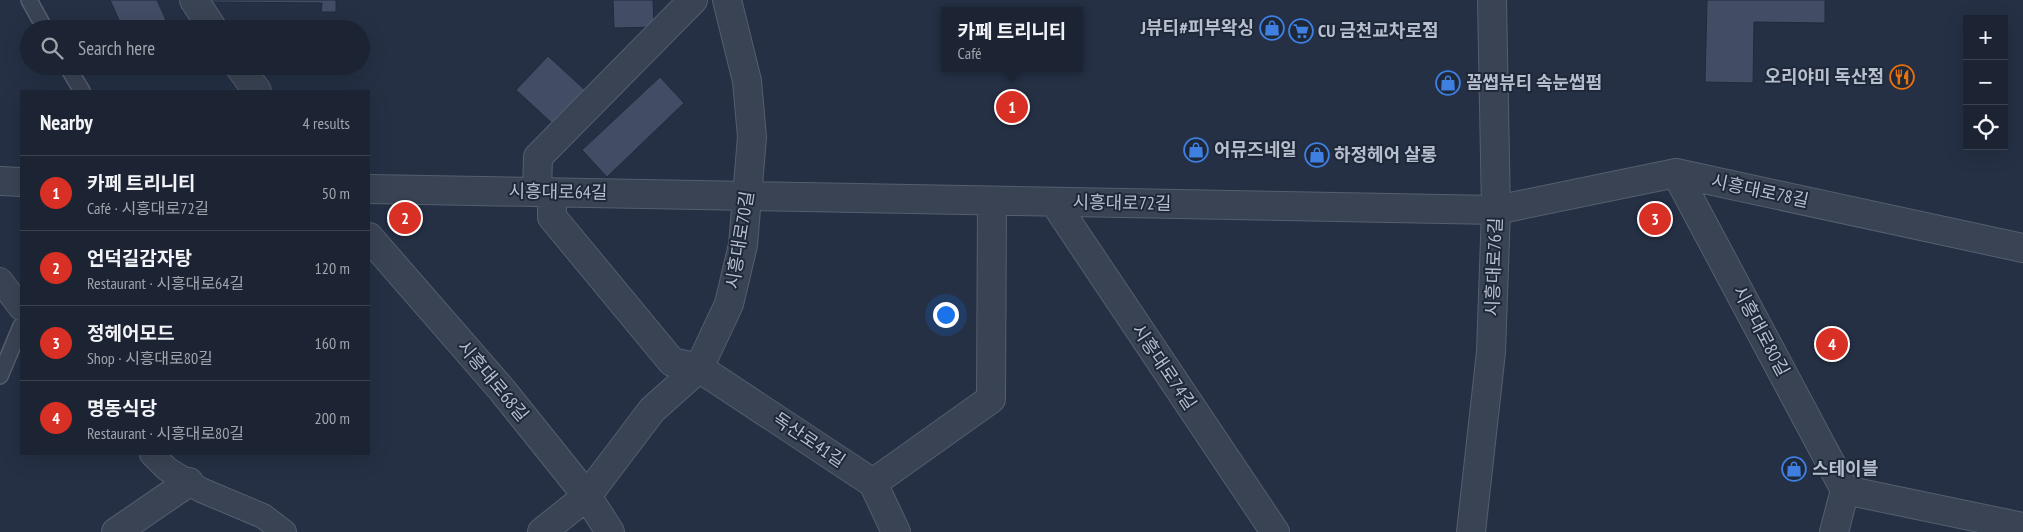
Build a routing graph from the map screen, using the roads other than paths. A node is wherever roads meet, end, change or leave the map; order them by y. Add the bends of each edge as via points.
1 (29, 0) edge
2 (194, 0) edge
3 (693, 0) edge
4 (728, 0) edge
5 (1492, 0) edge
6 (41, 20) edge
7 (207, 20) edge
8 (72, 75) edge
9 (245, 75) edge
10 (81, 90) edge
11 (256, 90) edge
12 (1676, 173) junction
13 (0, 182) edge
14 (20, 182) edge
15 (370, 188) edge
16 (544, 192) junction
17 (748, 196) junction
18 (992, 201) junction
19 (1054, 202) junction
20 (1496, 210) junction
21 (370, 238) edge
22 (2023, 248) edge
23 (0, 280) edge
24 (20, 307) edge
25 (20, 328) edge
26 (699, 368) junction
27 (0, 376) edge
28 (153, 455) edge
29 (189, 482) junction
30 (873, 483) junction
31 (1846, 490) junction
32 (587, 496) junction
33 (2023, 527) edge
34 (116, 532) edge
35 (284, 532) edge
36 (542, 532) edge
37 (610, 532) edge
38 (896, 532) edge
39 (1275, 532) edge
40 (1471, 532) edge
41 (1834, 532) edge

1 - 6 lane
2 - 7 street
3 - 16 street via 538,157
4 - 17 street, 시흥대로70길 via 747,81 752,137
5 - 20 street, 시흥대로76길
8 - 10 lane
9 - 11 street
12 - 20 street, 시흥대로78길
12 - 22 street, 시흥대로78길
12 - 31 street, 시흥대로80길
13 - 14 street
15 - 16 street, 시흥대로64길
16 - 17 street, 시흥대로64길
16 - 26 street via 552,217 672,362
17 - 18 street, 시흥대로72길
17 - 26 street, 시흥대로70길 via 743,244 729,304
18 - 19 street, 시흥대로72길
18 - 30 street via 991,399
19 - 20 street, 시흥대로72길
19 - 39 street, 시흥대로74길
20 - 40 street, 시흥대로76길 via 1491,352
21 - 32 street, 시흥대로68길 via 502,390
23 - 24 street
25 - 27 lane
26 - 30 street, 독산로41길
26 - 32 street, 시흥대로70길 via 652,410
28 - 29 street via 167,469
29 - 34 street
29 - 35 street via 263,516
30 - 38 street
31 - 33 street
31 - 41 street
32 - 36 street, 시흥대로70길
32 - 37 street, 시흥대로68길

